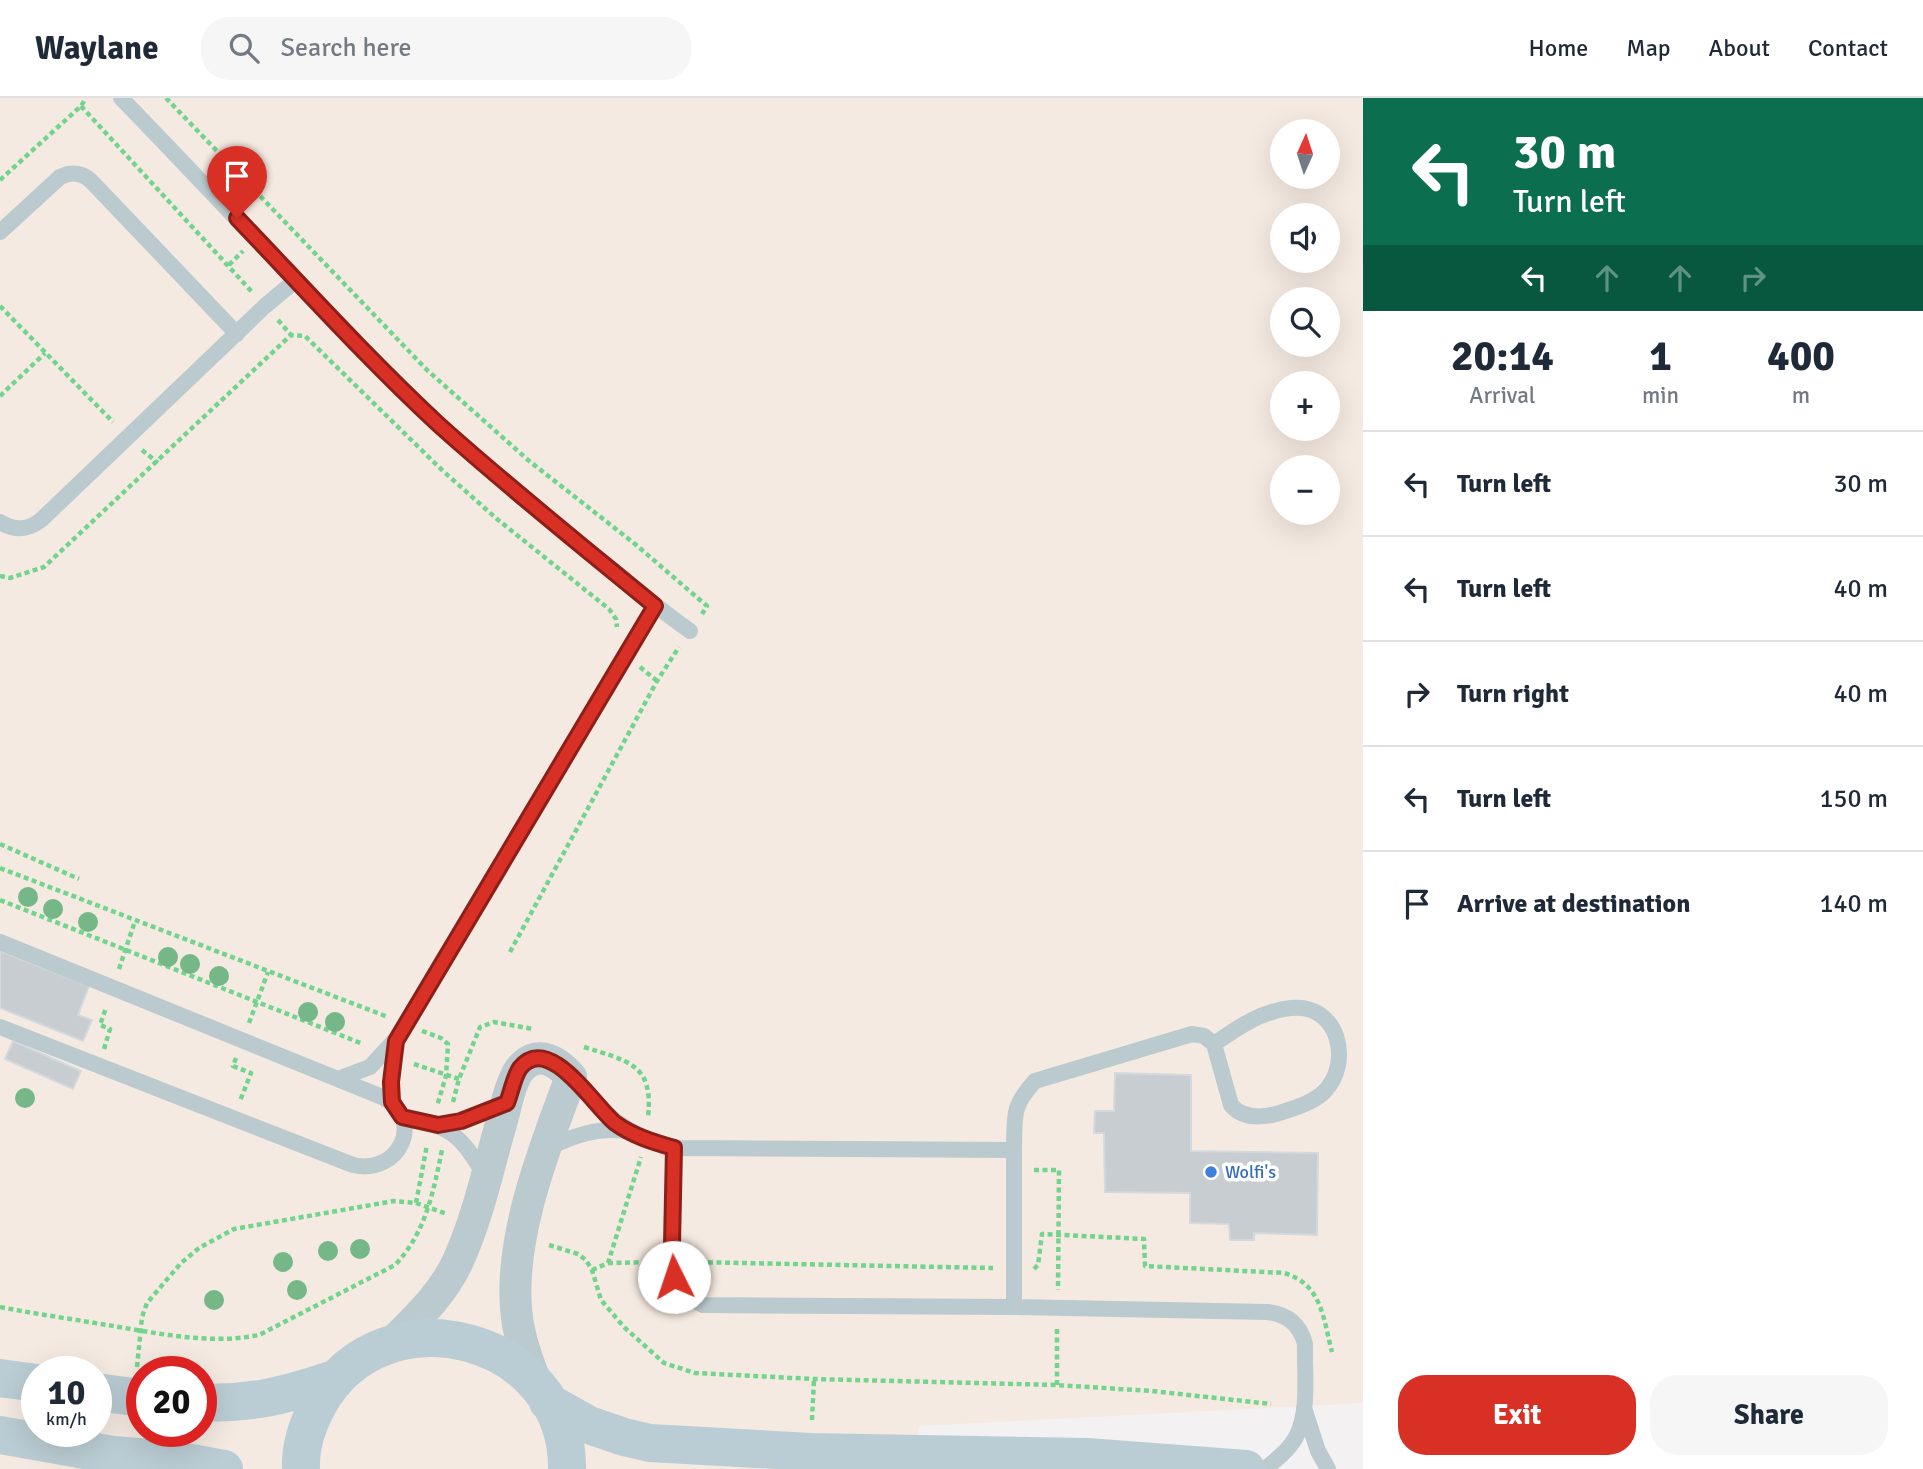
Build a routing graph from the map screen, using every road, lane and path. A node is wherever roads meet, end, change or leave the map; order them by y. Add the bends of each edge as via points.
1 (86, 98) edge
2 (121, 98) edge
3 (166, 98) edge
4 (81, 106) junction
5 (0, 180) edge
6 (0, 232) edge
7 (295, 281) junction
8 (0, 306) edge
9 (265, 306) junction
10 (237, 334) junction
11 (291, 335) junction
12 (46, 353) junction
13 (0, 396) edge
14 (128, 438) junction
15 (158, 463) junction
16 (0, 523) edge
17 (0, 576) edge
18 (655, 606) junction
19 (690, 631) junction
20 (614, 638) dead end
21 (0, 844) edge
22 (0, 868) edge
23 (79, 879) dead end
24 (0, 901) edge
25 (0, 942) edge
26 (510, 952) dead end
27 (406, 1024) junction
28 (0, 1027) edge
29 (1213, 1044) junction
30 (391, 1050) junction
31 (571, 1077) junction
32 (338, 1079) junction
33 (459, 1079) dead end
34 (392, 1102) junction
35 (507, 1103) junction
36 (402, 1117) junction
37 (442, 1127) junction
38 (629, 1132) junction
39 (674, 1148) junction
40 (546, 1149) junction
41 (1014, 1150) junction
42 (1014, 1171) junction
43 (485, 1176) junction
44 (394, 1202) dead end
45 (672, 1262) junction
46 (608, 1263) dead end
47 (601, 1300) dead end
48 (0, 1307) edge
49 (1014, 1307) junction
50 (1057, 1309) junction
51 (141, 1331) junction
52 (391, 1344) junction
53 (0, 1378) edge
54 (337, 1378) junction
55 (814, 1379) junction
56 (21, 1381) edge
57 (1057, 1385) junction
58 (543, 1394) junction
59 (217, 1402) edge
60 (1271, 1404) dead end
61 (1304, 1408) junction
62 (0, 1435) edge
63 (811, 1452) junction
64 (224, 1469) edge
65 (301, 1469) edge
66 (567, 1469) edge
67 (1246, 1469) edge
68 (1265, 1469) edge
69 (1328, 1469) edge

1 - 4 path
2 - 7 lane
3 - 19 path via 427,370 528,460 707,606
4 - 5 path
4 - 9 path
6 - 10 lane via 60,177 82,174
7 - 9 lane
7 - 18 lane via 437,422
8 - 12 path
9 - 10 lane
9 - 11 path
10 - 14 lane
11 - 15 path
11 - 20 path via 305,335 452,479 609,609 616,619
12 - 13 path
12 - 14 path
14 - 15 path
14 - 16 lane via 36,524 22,529
15 - 17 path via 44,567 10,578
18 - 19 lane
18 - 27 lane
19 - 26 path via 657,681
21 - 23 path
22 - 27 path
24 - 30 path
25 - 32 lane
27 - 30 lane
28 - 36 lane via 362,1167 381,1164 396,1153 404,1136
29 - 29 lane via 1231,1105 1250,1115 1270,1115 1315,1099 1331,1083 1337,1066 1334,1028 1313,1011 1272,1012
29 - 41 lane via 1192,1034 1035,1082 1015,1110
30 - 32 lane via 370,1067
30 - 33 path
30 - 34 lane
31 - 35 street via 555,1062 534,1058 520,1068
31 - 38 lane via 601,1111
31 - 40 street
32 - 34 lane
34 - 36 lane
35 - 37 lane
35 - 43 street
36 - 37 lane
37 - 43 lane via 469,1149
37 - 51 path via 430,1208 395,1265 259,1335 234,1340
38 - 39 lane
38 - 40 lane via 594,1130
39 - 41 lane
39 - 45 lane
40 - 58 street via 516,1262 521,1337
41 - 42 lane
42 - 49 lane
42 - 50 path via 1059,1170
43 - 52 street via 449,1279
44 - 51 path via 257,1224 216,1238 181,1263 146,1303
45 - 46 path
45 - 49 lane via 678,1287 703,1305
47 - 55 path via 664,1363 680,1370
48 - 51 path
49 - 50 lane
50 - 57 path
50 - 61 lane via 1278,1313 1296,1324 1305,1344
52 - 54 main road
52 - 58 main road via 432,1337 471,1342 507,1359
53 - 56 main road
54 - 59 main road via 272,1398
54 - 65 main road via 312,1415
55 - 57 path
55 - 63 path
57 - 60 path
58 - 63 main road via 589,1425 650,1443
58 - 66 main road via 564,1441
61 - 68 lane via 1296,1436
61 - 69 lane
62 - 64 main road
63 - 67 main road via 1087,1457

